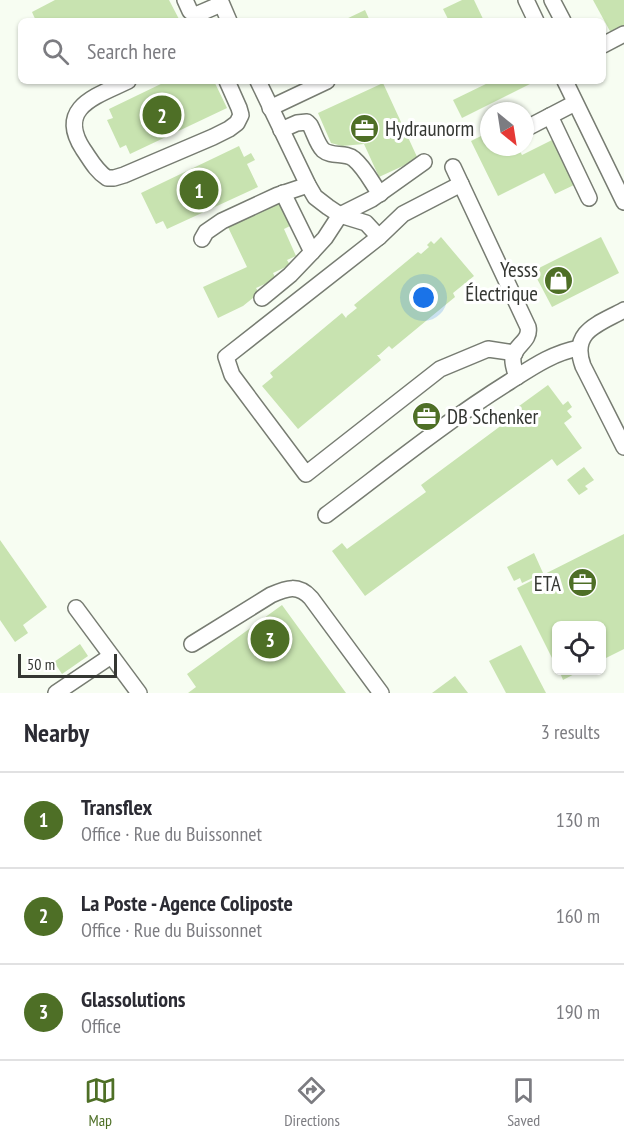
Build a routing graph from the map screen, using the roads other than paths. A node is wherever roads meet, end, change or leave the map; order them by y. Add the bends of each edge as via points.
1 (185, 0) edge
2 (526, 0) edge
3 (552, 0) edge
4 (220, 2) edge
5 (228, 18) edge
6 (535, 18) edge
7 (561, 18) edge
8 (624, 34) edge
9 (606, 43) edge
10 (122, 84) edge
11 (228, 84) edge
12 (259, 84) edge
13 (313, 84) edge
14 (566, 84) edge
15 (295, 88) edge
16 (576, 103) junction
17 (270, 108) junction
18 (550, 116) junction
19 (534, 124) edge
20 (281, 130) junction
21 (424, 162) dead end
22 (453, 167) dead end
23 (461, 184) junction
24 (308, 185) junction
25 (283, 193) junction
26 (380, 194) junction
27 (590, 198) dead end
28 (624, 202) edge
29 (340, 215) junction
30 (379, 237) junction
31 (202, 239) dead end
32 (312, 252) junction
33 (262, 298) dead end
34 (624, 310) edge
35 (579, 348) junction
36 (515, 352) junction
37 (517, 377) junction
38 (624, 447) edge
39 (326, 515) dead end
40 (75, 608) dead end
41 (192, 644) dead end
42 (111, 656) junction
43 (56, 693) edge
44 (139, 693) edge
45 (381, 693) edge

1 - 4 street via 194,14
2 - 6 street
3 - 7 street
4 - 5 street
8 - 9 street
10 - 11 street via 85,103 74,119 78,140 107,178 124,175 237,123 241,115
12 - 17 street
13 - 15 street
14 - 16 street
15 - 17 street
16 - 18 street
16 - 28 street
17 - 20 street
18 - 19 street
18 - 27 street
20 - 24 street
20 - 26 street via 307,122 323,149 353,157
21 - 26 street
22 - 23 street
23 - 30 street via 403,214
23 - 36 street via 528,327 528,336
24 - 25 street
24 - 29 street via 315,197
25 - 31 street via 222,221
25 - 32 street
26 - 29 street
29 - 30 street via 366,223
29 - 32 street
30 - 36 street via 226,357 232,375 306,474 441,369 488,350
32 - 33 street
34 - 35 street via 593,327
35 - 37 street via 560,352
35 - 38 street via 583,366
36 - 37 street
37 - 39 street via 476,402
40 - 42 street
41 - 45 street via 271,595 295,588 311,598
42 - 43 street
42 - 44 street

